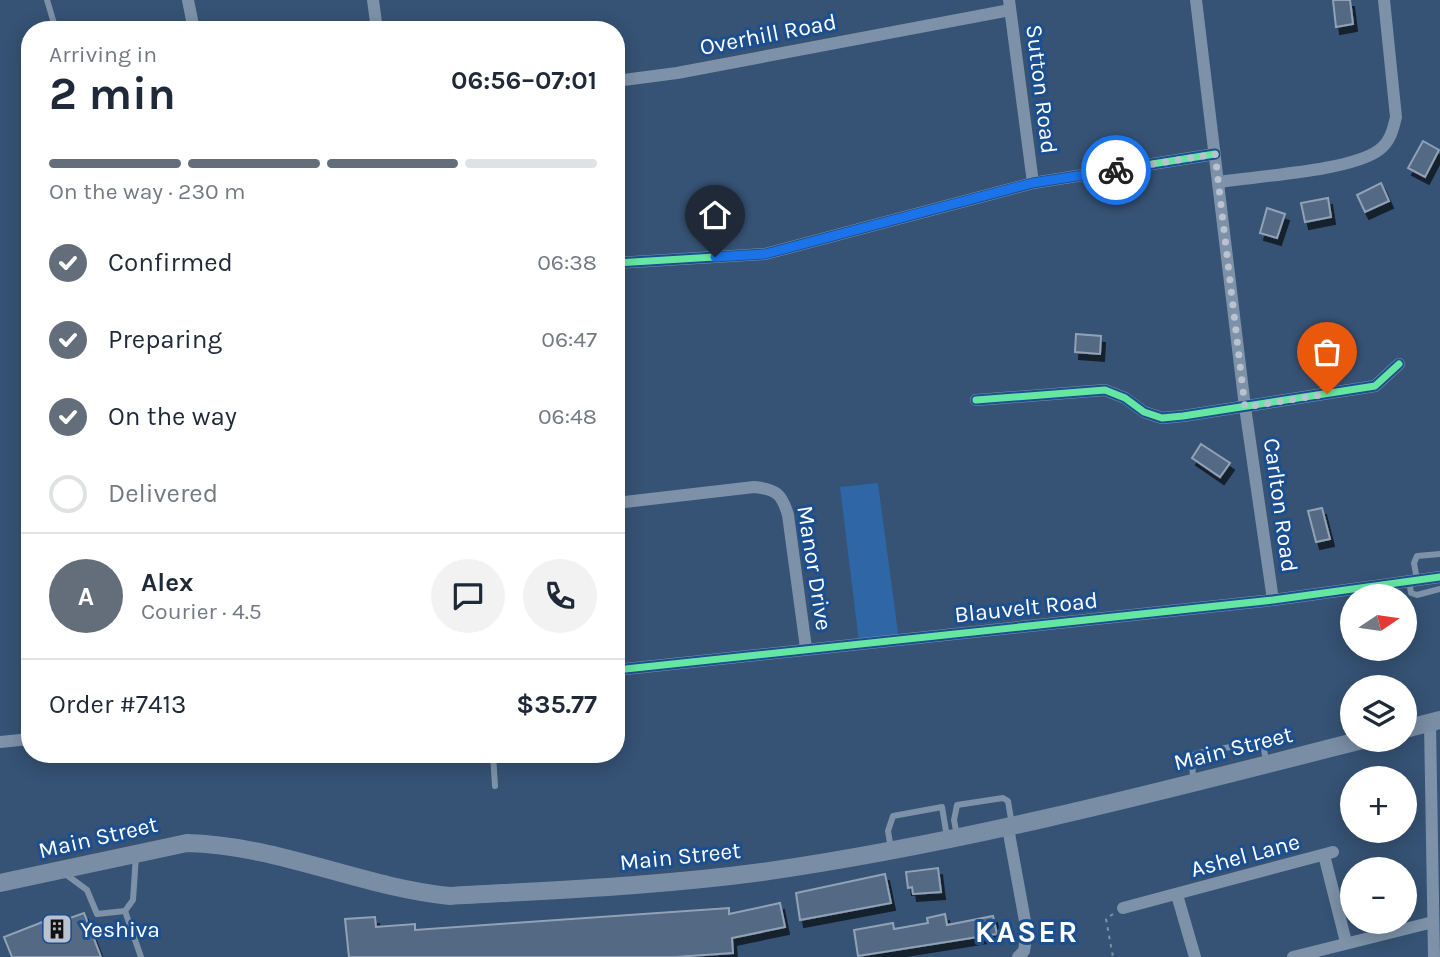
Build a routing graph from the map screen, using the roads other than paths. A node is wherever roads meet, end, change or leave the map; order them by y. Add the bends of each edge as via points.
1 (47, 0) edge
2 (188, 0) edge
3 (373, 0) edge
4 (1196, 0) edge
5 (1384, 0) edge
6 (1010, 5) edge
7 (53, 21) edge
8 (192, 21) edge
9 (376, 21) edge
10 (625, 80) edge
11 (1215, 154) junction
12 (1219, 182) junction
13 (1032, 183) junction
14 (625, 262) edge
15 (1399, 364) dead end
16 (976, 400) dead end
17 (1245, 407) junction
18 (625, 502) edge
19 (1440, 554) edge
20 (1440, 578) edge
21 (1413, 581) junction
22 (1440, 589) edge
23 (1273, 600) junction
24 (806, 648) junction
25 (625, 669) edge
26 (1435, 722) edge
27 (1417, 726) edge
28 (21, 739) edge
29 (0, 742) edge
30 (1340, 746) edge
31 (494, 763) edge
32 (1267, 764) junction
33 (1194, 783) junction
34 (495, 786) dead end
35 (1010, 828) junction
36 (953, 838) junction
37 (891, 849) junction
38 (136, 852) junction
39 (62, 872) junction
40 (0, 883) edge
41 (1177, 895) junction
42 (1123, 908) road end
43 (125, 911) junction
44 (1433, 922) junction
45 (1346, 942) junction
46 (1307, 955) edge
47 (141, 957) edge
48 (1018, 957) edge
49 (1195, 957) edge
50 (1293, 957) edge
51 (1434, 957) edge

1 - 7 lane
2 - 8 street
3 - 9 street
4 - 11 street, Carlton Road
5 - 12 street via 1396,117 1382,148 1358,161
6 - 10 street, Overhill Road
6 - 13 street, Sutton Road
11 - 12 street, Carlton Road
11 - 13 street
12 - 17 street, Carlton Road
13 - 14 street via 765,254
15 - 17 street via 1375,386
16 - 17 street via 1105,390 1162,418
17 - 23 street, Carlton Road
18 - 24 street, Manor Drive via 754,487 773,489 783,499 788,515
19 - 21 lane via 1417,556
20 - 21 street, Blauvelt Road
21 - 22 lane via 1411,593 1417,595
21 - 23 street, Blauvelt Road
23 - 24 street, Blauvelt Road
24 - 25 street, Blauvelt Road
26 - 27 main road
26 - 44 street
28 - 29 street
30 - 32 main road, Main Street
31 - 34 lane
32 - 33 main road, Main Street
32 - 33 lane via 1257,742 1198,753 1192,756 1190,766
33 - 35 main road, Main Street
35 - 36 main road, Main Street
35 - 36 lane via 1007,802 992,798 957,805
35 - 48 street via 1027,932 1024,951
36 - 37 main road, Main Street
36 - 37 lane via 942,807 900,814 889,823
37 - 38 main road, Main Street via 701,879 450,896 414,892 217,844 187,843
38 - 39 main road, Main Street
38 - 43 lane via 132,900
39 - 40 main road, Main Street
39 - 43 lane via 87,890 97,914
41 - 42 street, Ashel Lane
41 - 45 street, Ashel Lane via 1329,854
41 - 49 street, Ashel Lane
43 - 47 lane
44 - 45 street
44 - 51 street
45 - 46 street
46 - 50 street

